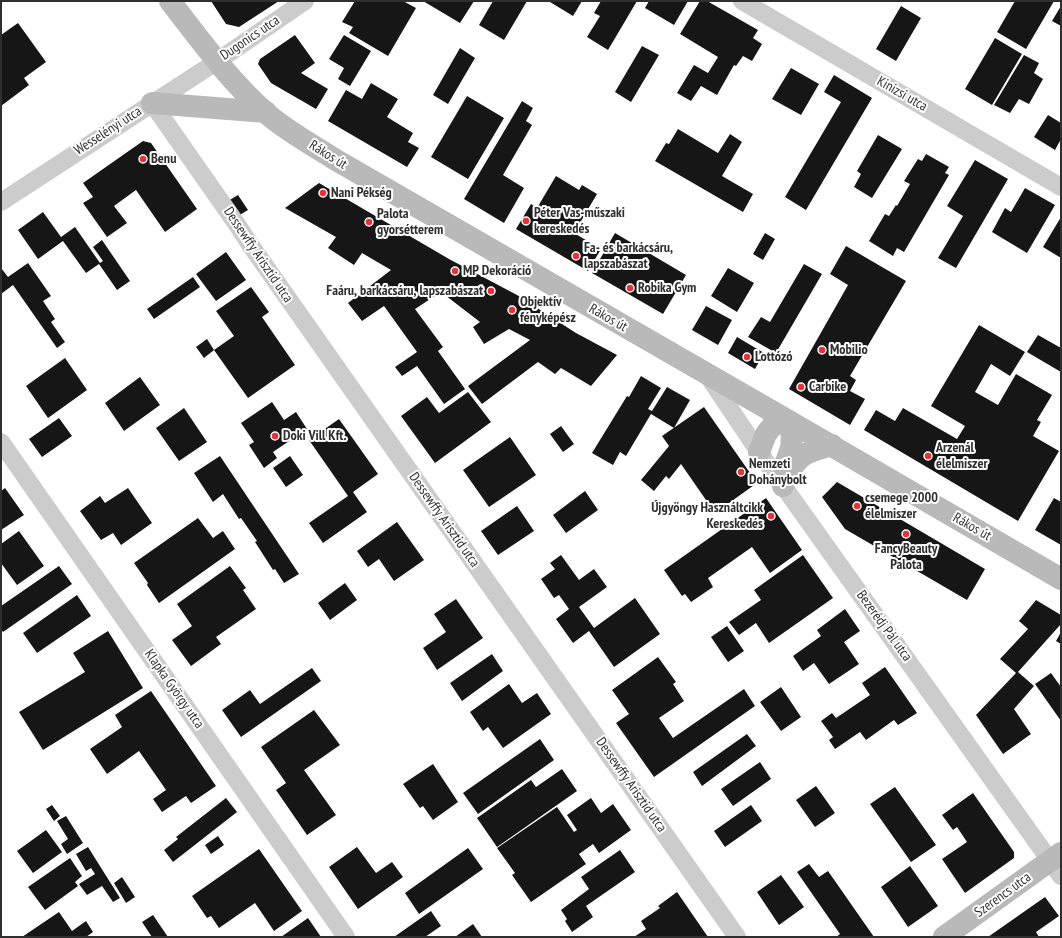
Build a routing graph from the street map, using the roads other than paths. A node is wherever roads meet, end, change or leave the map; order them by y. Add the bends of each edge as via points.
1 (170, 1) edge
2 (305, 1) edge
3 (742, 1) edge
4 (216, 62) junction
5 (152, 103) junction
6 (266, 112) junction
7 (1061, 187) edge
8 (1, 202) edge
9 (708, 376) junction
10 (788, 421) junction
11 (1, 442) edge
12 (832, 445) junction
13 (759, 452) junction
14 (784, 482) junction
15 (1061, 579) edge
16 (1057, 863) edge
17 (346, 937) edge
18 (738, 937) edge
19 (944, 937) edge

1 - 4 street, Rákos út
2 - 4 street, Dugonics utca
3 - 7 street, Kinizsi utca
4 - 5 street, Wesselényi utca
4 - 6 street, Rákos út
5 - 6 street
5 - 8 street, Wesselényi utca
5 - 18 street, Dessewffy Arisztid utca
6 - 9 street, Rákos út via 336,160
9 - 10 street, Rákos út
9 - 13 street, Bezerédj Pál utca
10 - 12 street, Rákos út
10 - 13 street via 773,425 766,434
10 - 14 street via 792,436
11 - 17 street, Klapka György utca
12 - 14 street via 803,455
12 - 15 street, Rákos út
13 - 14 street, Bezerédj Pál utca
14 - 16 street, Bezerédj Pál utca
16 - 19 street, Szerencs utca

